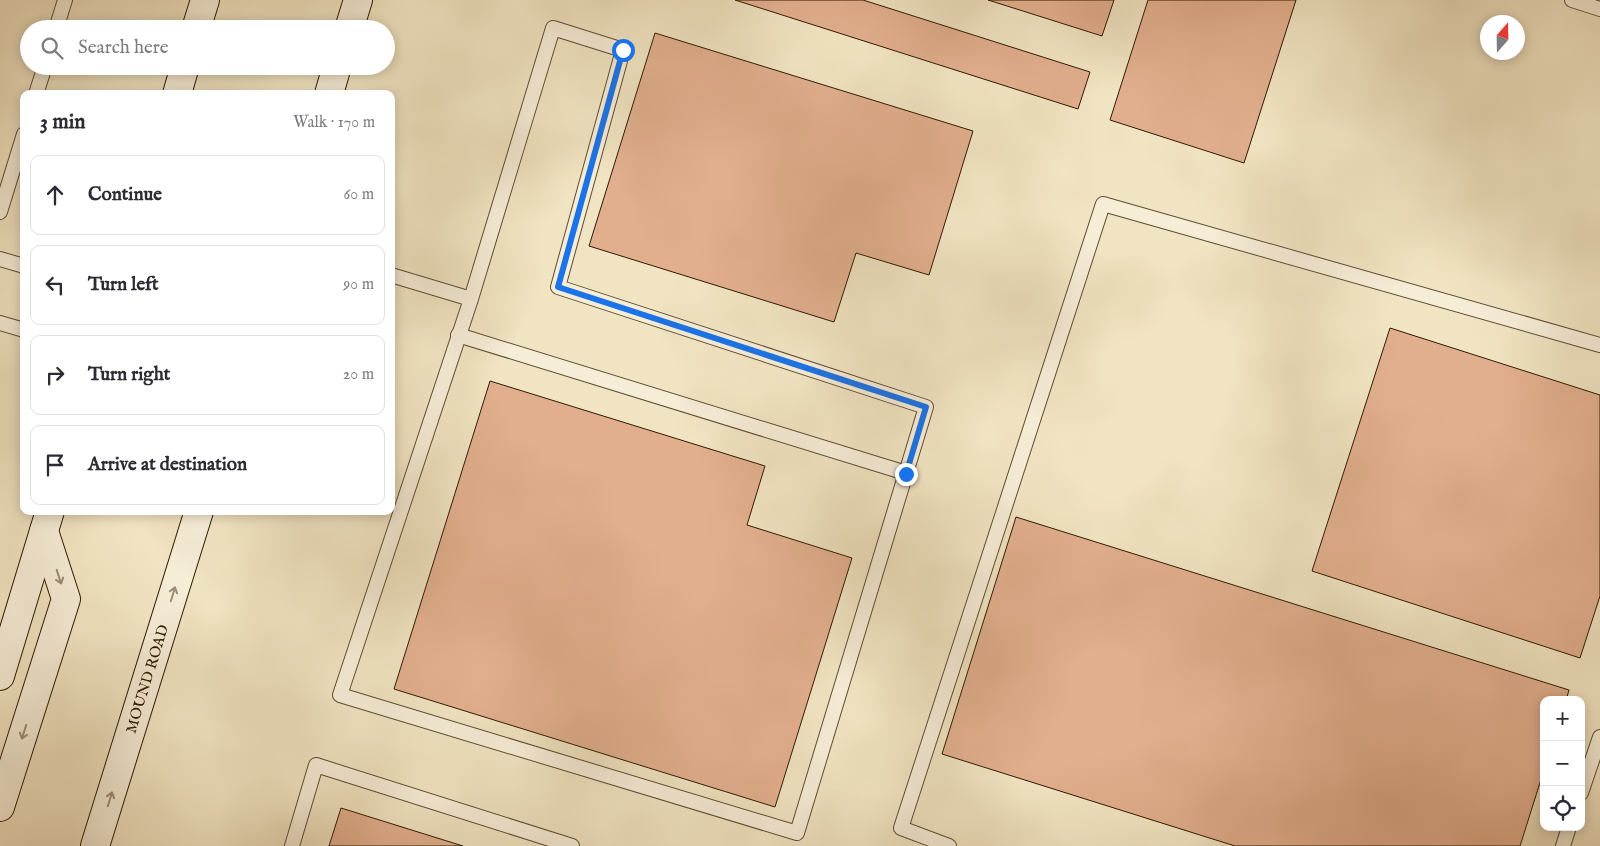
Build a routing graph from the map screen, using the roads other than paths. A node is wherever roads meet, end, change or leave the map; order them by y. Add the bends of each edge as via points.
1 (65, 0) edge
2 (205, 0) edge
3 (358, 0) edge
4 (1572, 0) edge
5 (1600, 9) edge
6 (59, 20) edge
7 (199, 20) edge
8 (352, 20) edge
9 (42, 75) edge
10 (182, 75) edge
11 (334, 75) edge
12 (37, 90) edge
13 (178, 90) edge
14 (329, 90) edge
15 (20, 147) edge
16 (0, 212) edge
17 (0, 259) edge
18 (20, 265) edge
19 (395, 276) edge
20 (471, 299) junction
21 (0, 323) edge
22 (20, 329) edge
23 (458, 335) junction
24 (1600, 345) edge
25 (906, 474) junction
26 (198, 515) edge
27 (47, 521) edge
28 (0, 676) edge
29 (1600, 738) edge
30 (1583, 786) edge
31 (0, 807) edge
32 (1568, 831) edge
33 (95, 846) edge
34 (292, 846) edge
35 (572, 846) edge
36 (949, 846) edge
37 (1563, 846) edge

1 - 6 lane
2 - 7 main road
3 - 8 main road
4 - 5 lane
9 - 12 lane
10 - 13 main road
11 - 14 main road
15 - 16 lane
17 - 18 lane
19 - 20 lane
20 - 23 lane
20 - 25 lane via 553,28 623,50 558,287 926,407
21 - 22 lane
23 - 25 lane
23 - 25 lane via 340,695 797,833
24 - 36 lane via 1103,204 901,828
33 -> 26 main road, MOUND ROAD
27 - 28 main road
27 -> 31 main road via 66,599
29 - 30 lane
32 - 37 lane
34 - 35 lane via 316,765

